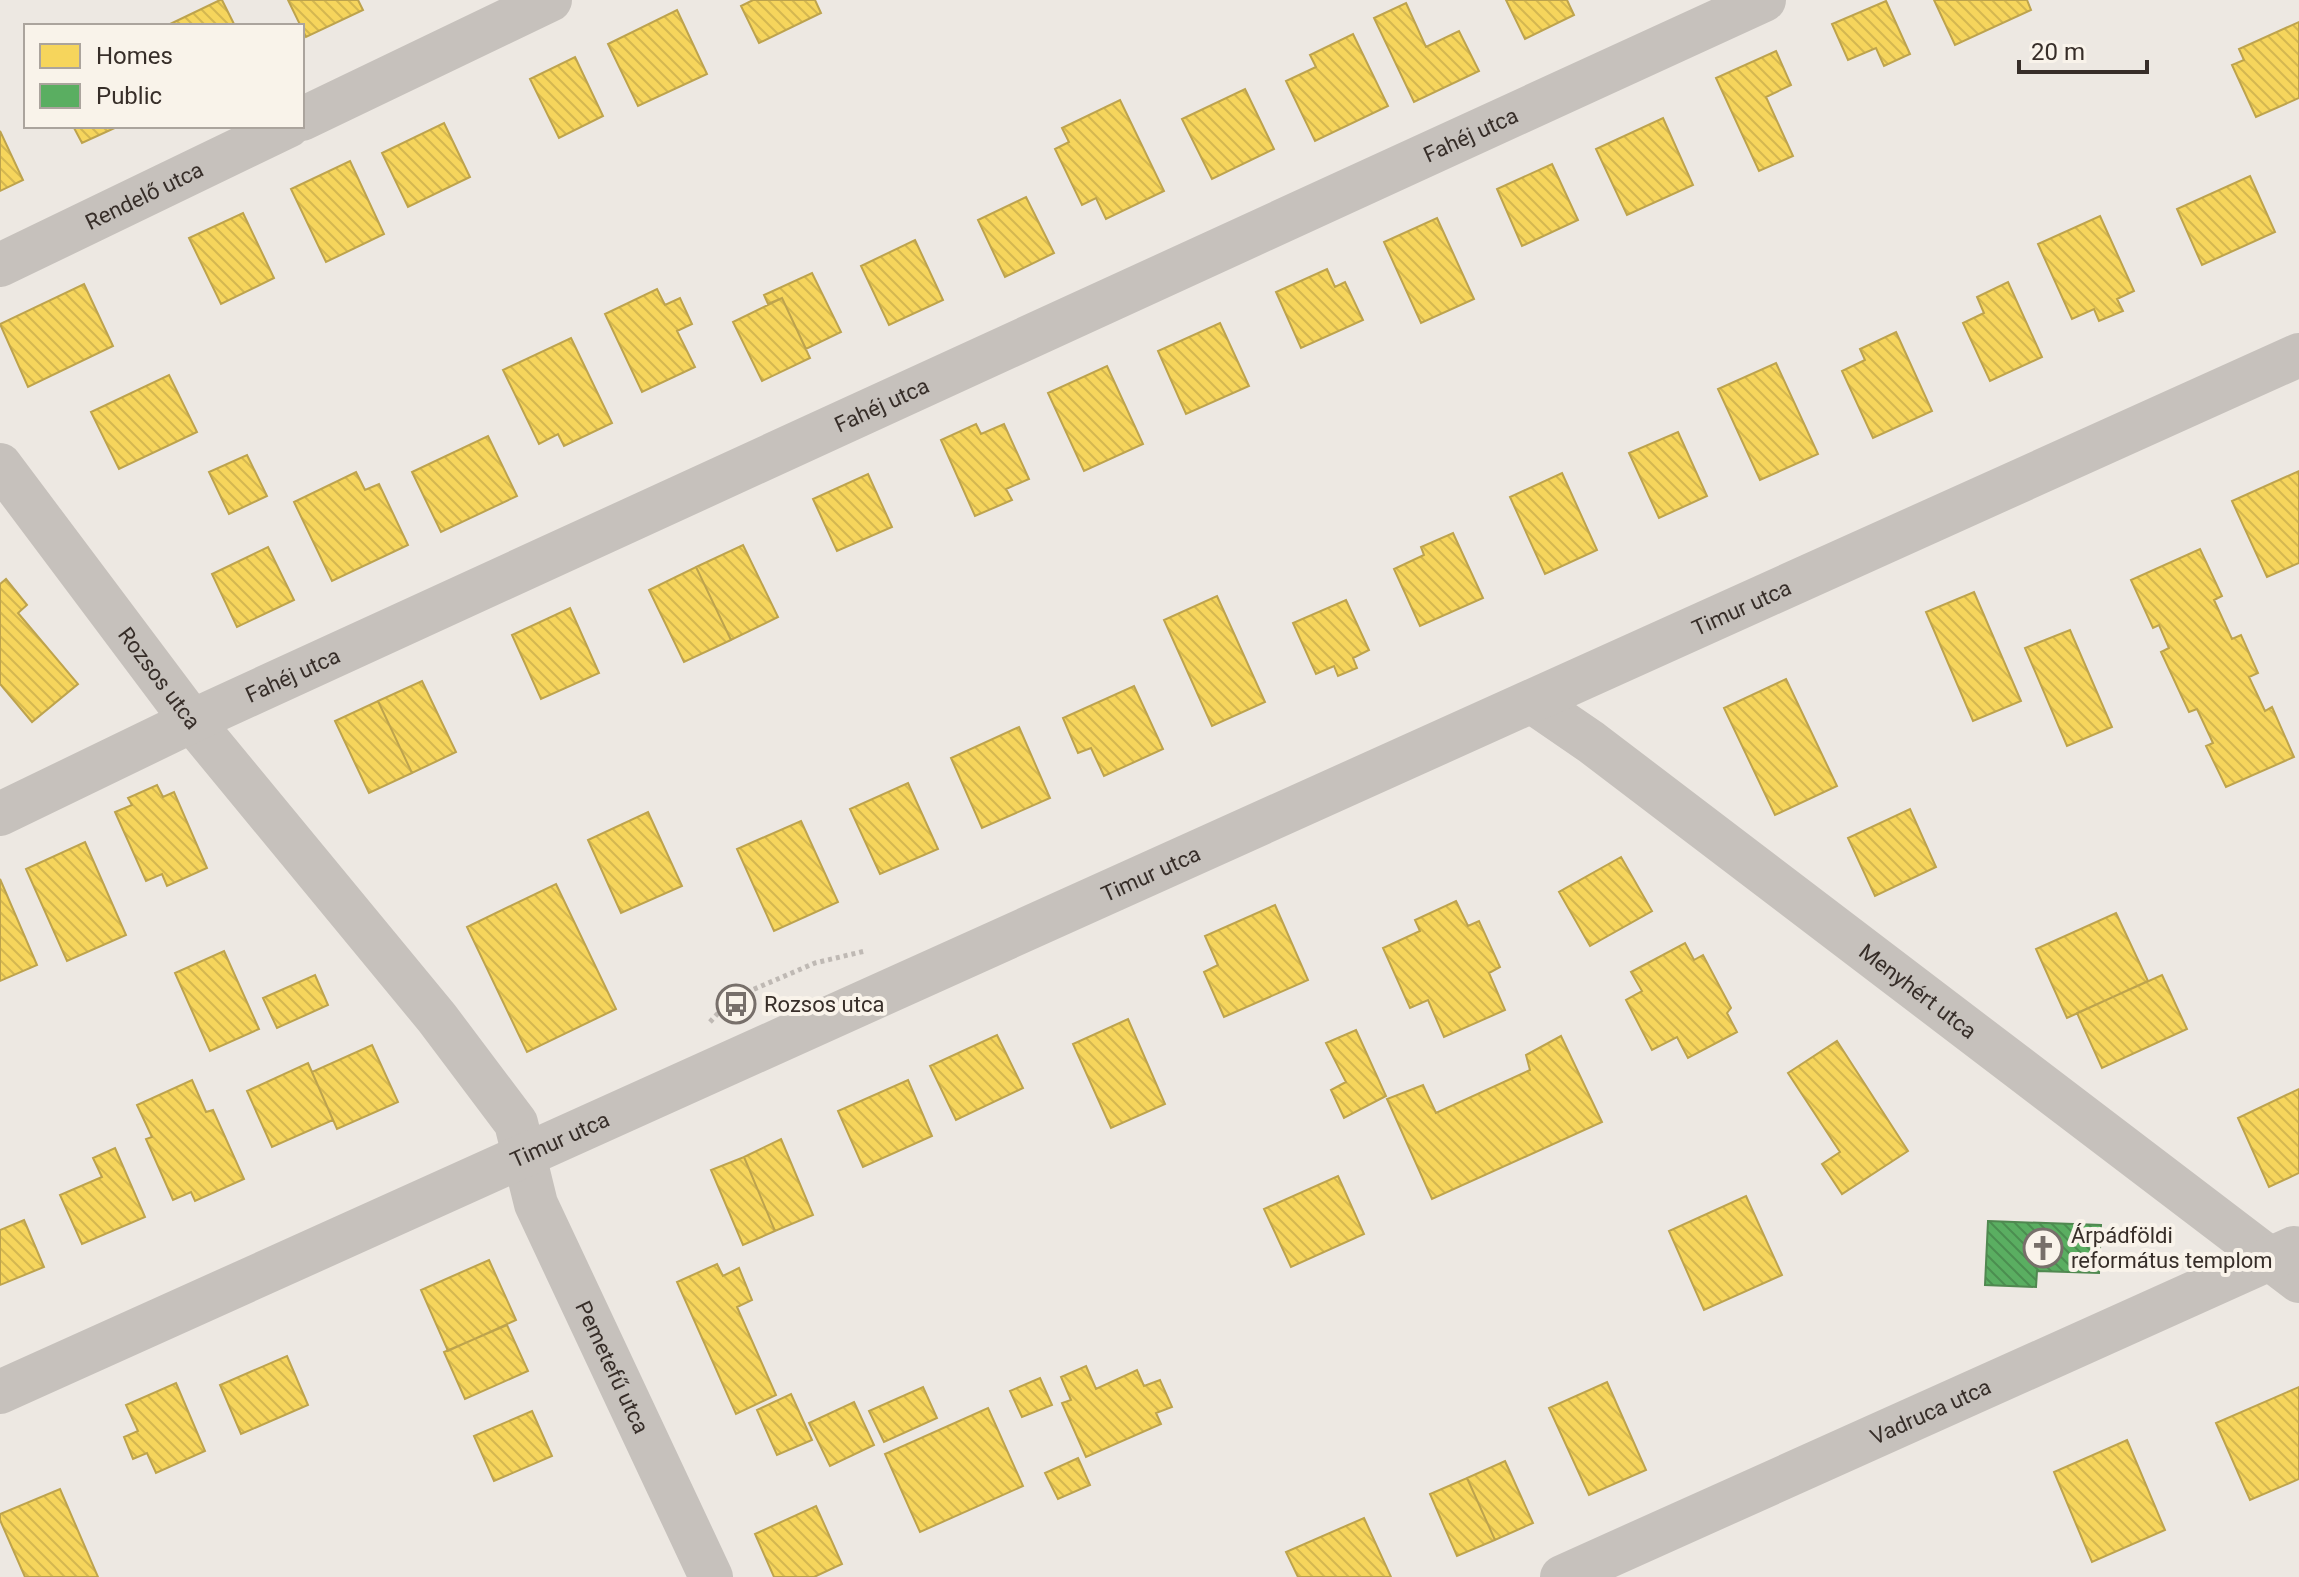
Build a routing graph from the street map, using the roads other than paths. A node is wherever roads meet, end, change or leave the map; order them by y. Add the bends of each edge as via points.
1 (550, 0) edge
2 (1764, 0) edge
3 (304, 118) edge
4 (284, 128) edge
5 (0, 265) edge
6 (2299, 355) edge
7 (0, 465) edge
8 (1534, 703) junction
9 (192, 721) junction
10 (0, 814) edge
11 (524, 1155) junction
12 (2289, 1262) edge
13 (0, 1392) edge
14 (711, 1577) edge
15 (1562, 1577) edge

1 - 3 street
2 - 9 street, Fahéj utca
4 - 5 street, Rendelő utca
6 - 8 street, Timur utca
7 - 9 street, Rozsos utca
8 - 11 street, Timur utca
8 - 12 street, Menyhért utca
9 - 10 street, Fahéj utca
9 - 11 street, Rozsos utca via 437,1018 516,1123
11 - 13 street, Timur utca
11 - 14 street, Pemetefű utca via 536,1204
12 - 15 street, Vadruca utca

